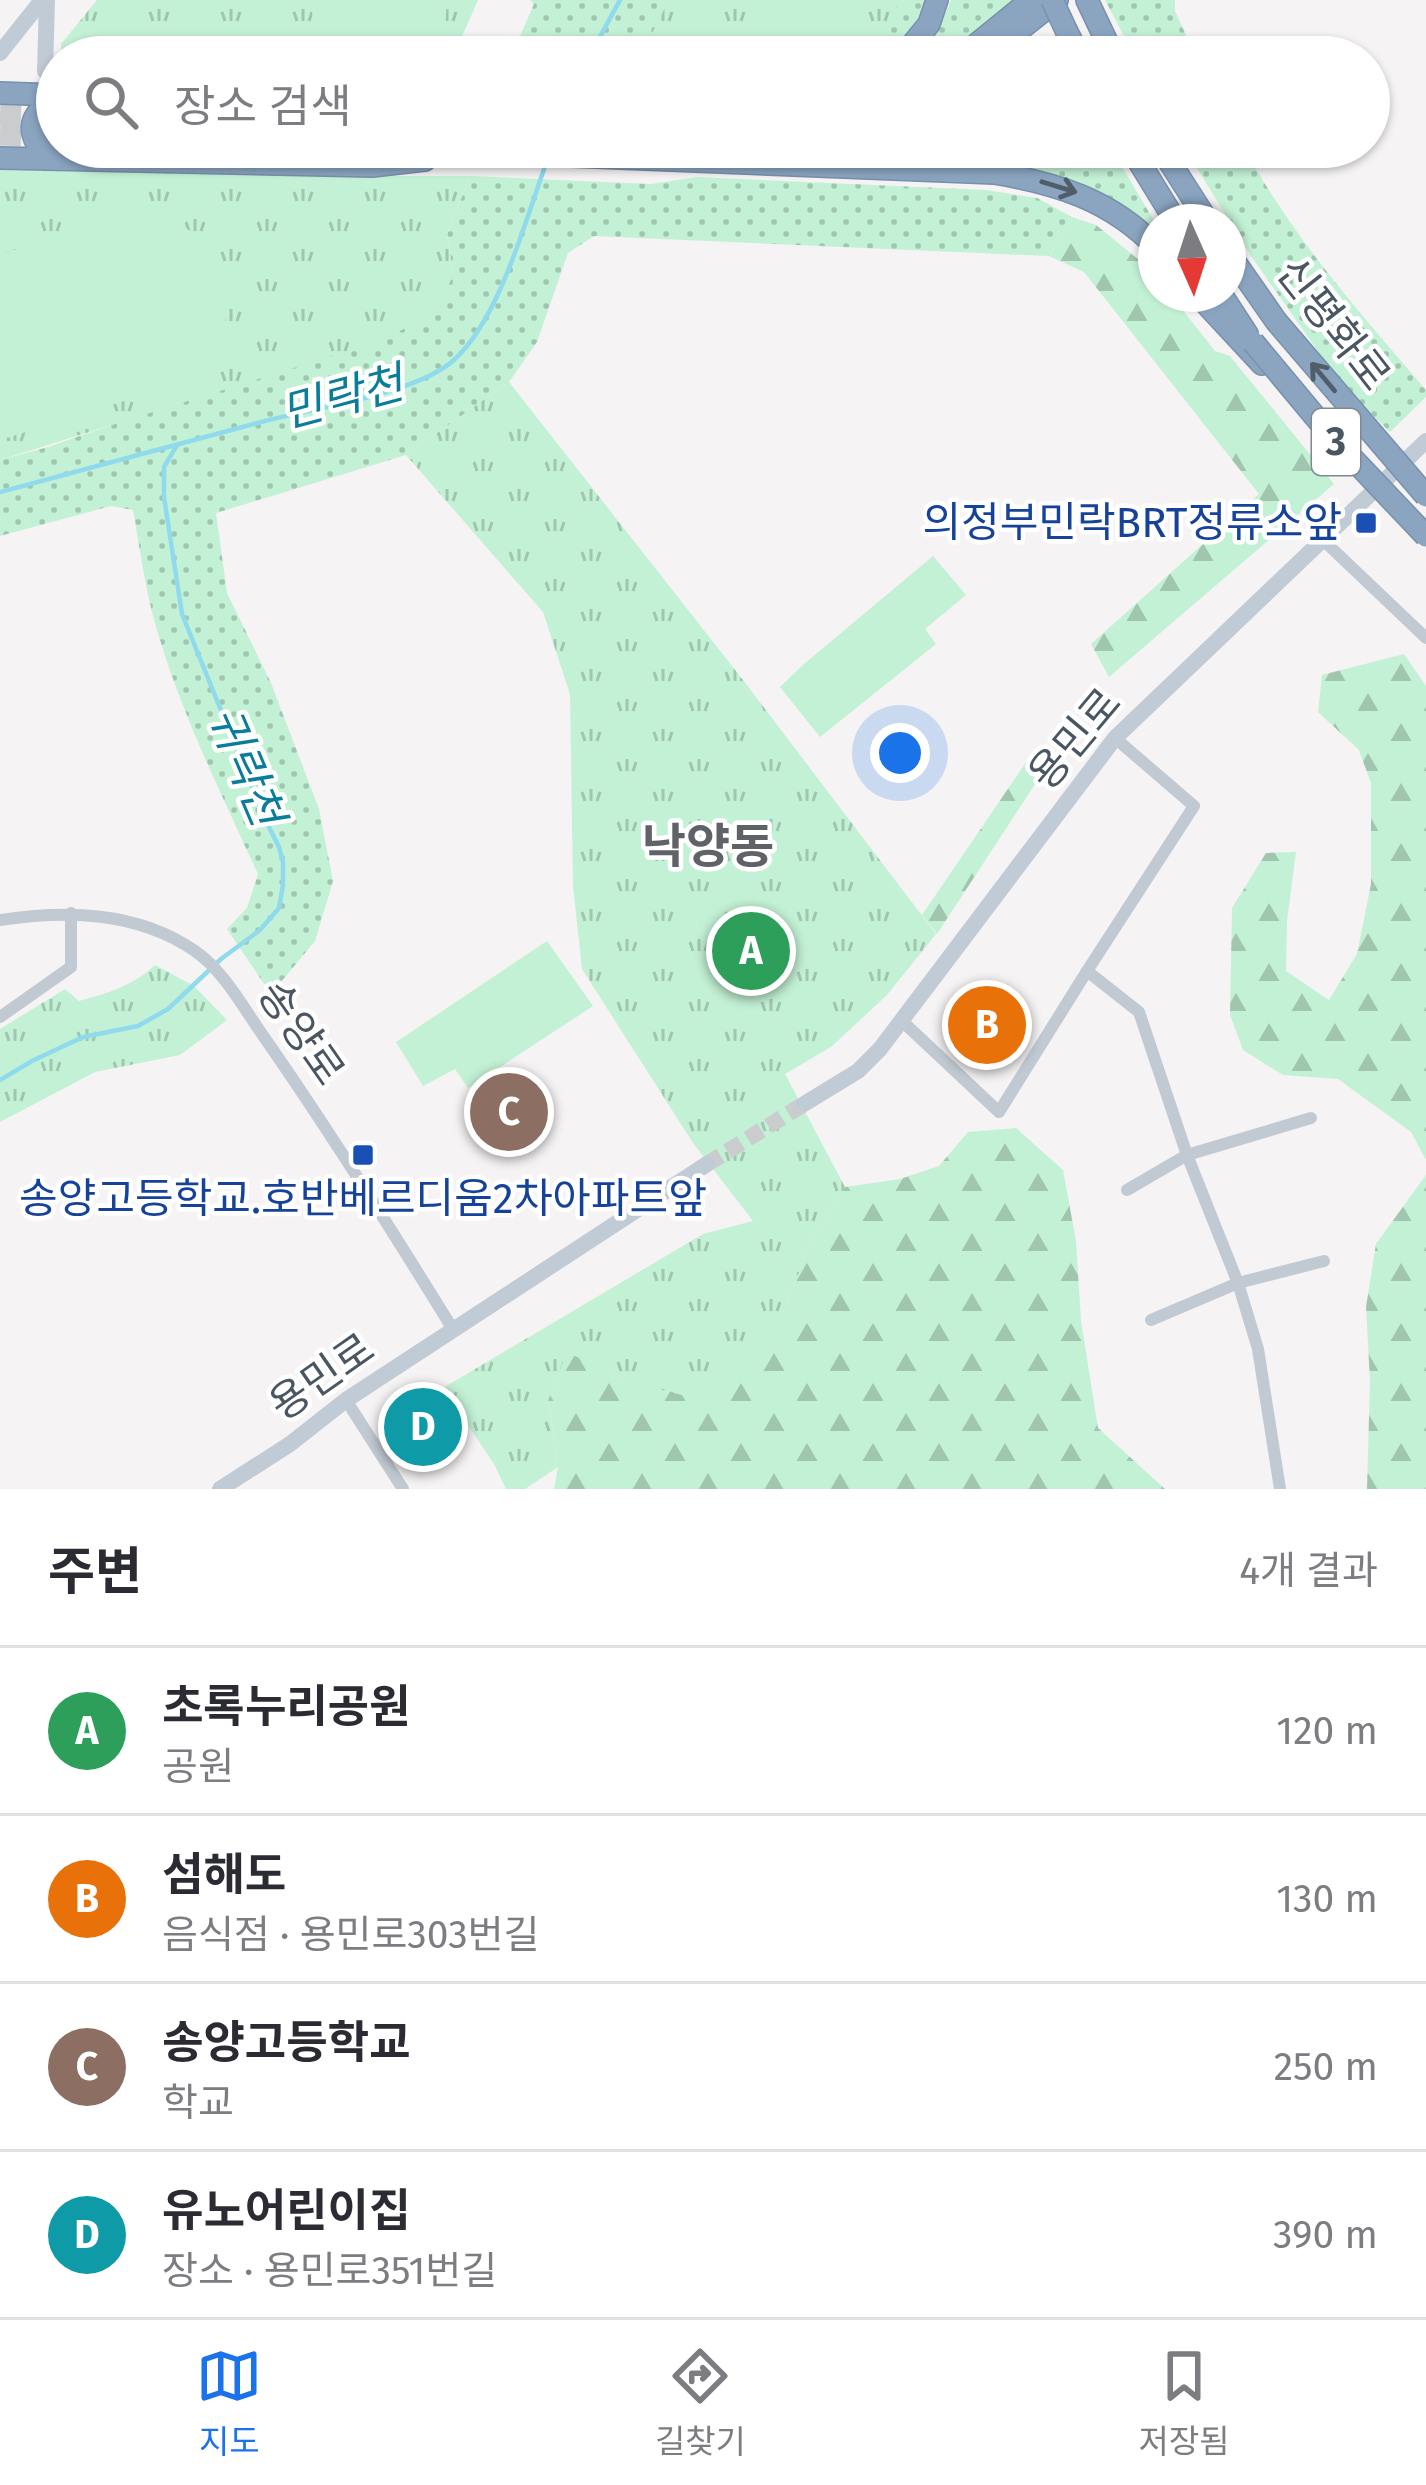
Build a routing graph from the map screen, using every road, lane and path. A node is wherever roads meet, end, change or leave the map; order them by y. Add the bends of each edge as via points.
1 (44, 0) edge
2 (937, 0) edge
3 (1031, 0) edge
4 (1054, 0) edge
5 (1090, 6) edge
6 (45, 36) edge
7 (919, 36) edge
8 (987, 36) edge
9 (1010, 36) edge
10 (1069, 36) edge
11 (1104, 36) edge
12 (0, 53) edge
13 (0, 93) edge
14 (36, 96) edge
15 (0, 158) edge
16 (36, 159) edge
17 (886, 168) edge
18 (1143, 168) edge
19 (1173, 168) edge
20 (1164, 204) edge
21 (1196, 204) edge
22 (1138, 231) edge
23 (1246, 278) edge
24 (1215, 312) edge
25 (1231, 312) edge
26 (1249, 345) junction
27 (1426, 441) edge
28 (1426, 496) edge
29 (1426, 536) edge
30 (1323, 540) junction
31 (1426, 638) edge
32 (1115, 738) junction
33 (71, 913) junction
34 (0, 920) edge
35 (1087, 970) junction
36 (0, 1017) edge
37 (902, 1021) junction
38 (804, 1104) tunnel mouth
39 (1311, 1118) dead end
40 (1187, 1155) junction
41 (707, 1164) tunnel mouth
42 (1127, 1190) dead end
43 (1324, 1261) dead end
44 (1238, 1283) junction
45 (1151, 1320) dead end
46 (454, 1331) junction
47 (346, 1400) junction
48 (220, 1489) edge
49 (403, 1489) edge
50 (1280, 1489) edge

1 - 6 street
1 - 12 street
2 - 7 highway
3 - 8 highway
4 - 9 highway
4 - 10 highway, bridge
5 - 11 highway
13 - 14 highway
15 - 16 highway
17 -> 22 highway via 1026,178 1081,193
18 - 20 highway
19 - 21 highway
28 -> 23 highway, 신평화로 / 3, bridge
24 - 26 highway
25 - 26 highway, 신평화로 / 3
26 - 29 highway, 신평화로 / 3, bridge
27 - 30 street, 용민로
30 - 31 street
30 - 32 street, 용민로
32 - 35 street via 1194,806
32 - 37 street, 용민로
33 - 34 street, 송양로
33 - 36 street via 71,968
33 - 46 street, 송양로 via 125,920 207,961 336,1140
35 - 37 street via 999,1112
35 - 40 street via 1139,1012
37 - 38 street, 용민로 via 858,1071
39 - 40 street
40 - 42 street
40 - 44 street
41 - 46 street, 용민로
43 - 44 street
44 - 45 street
44 - 50 street via 1258,1349
46 - 47 street, 용민로
47 - 48 street, 용민로
47 - 49 street

